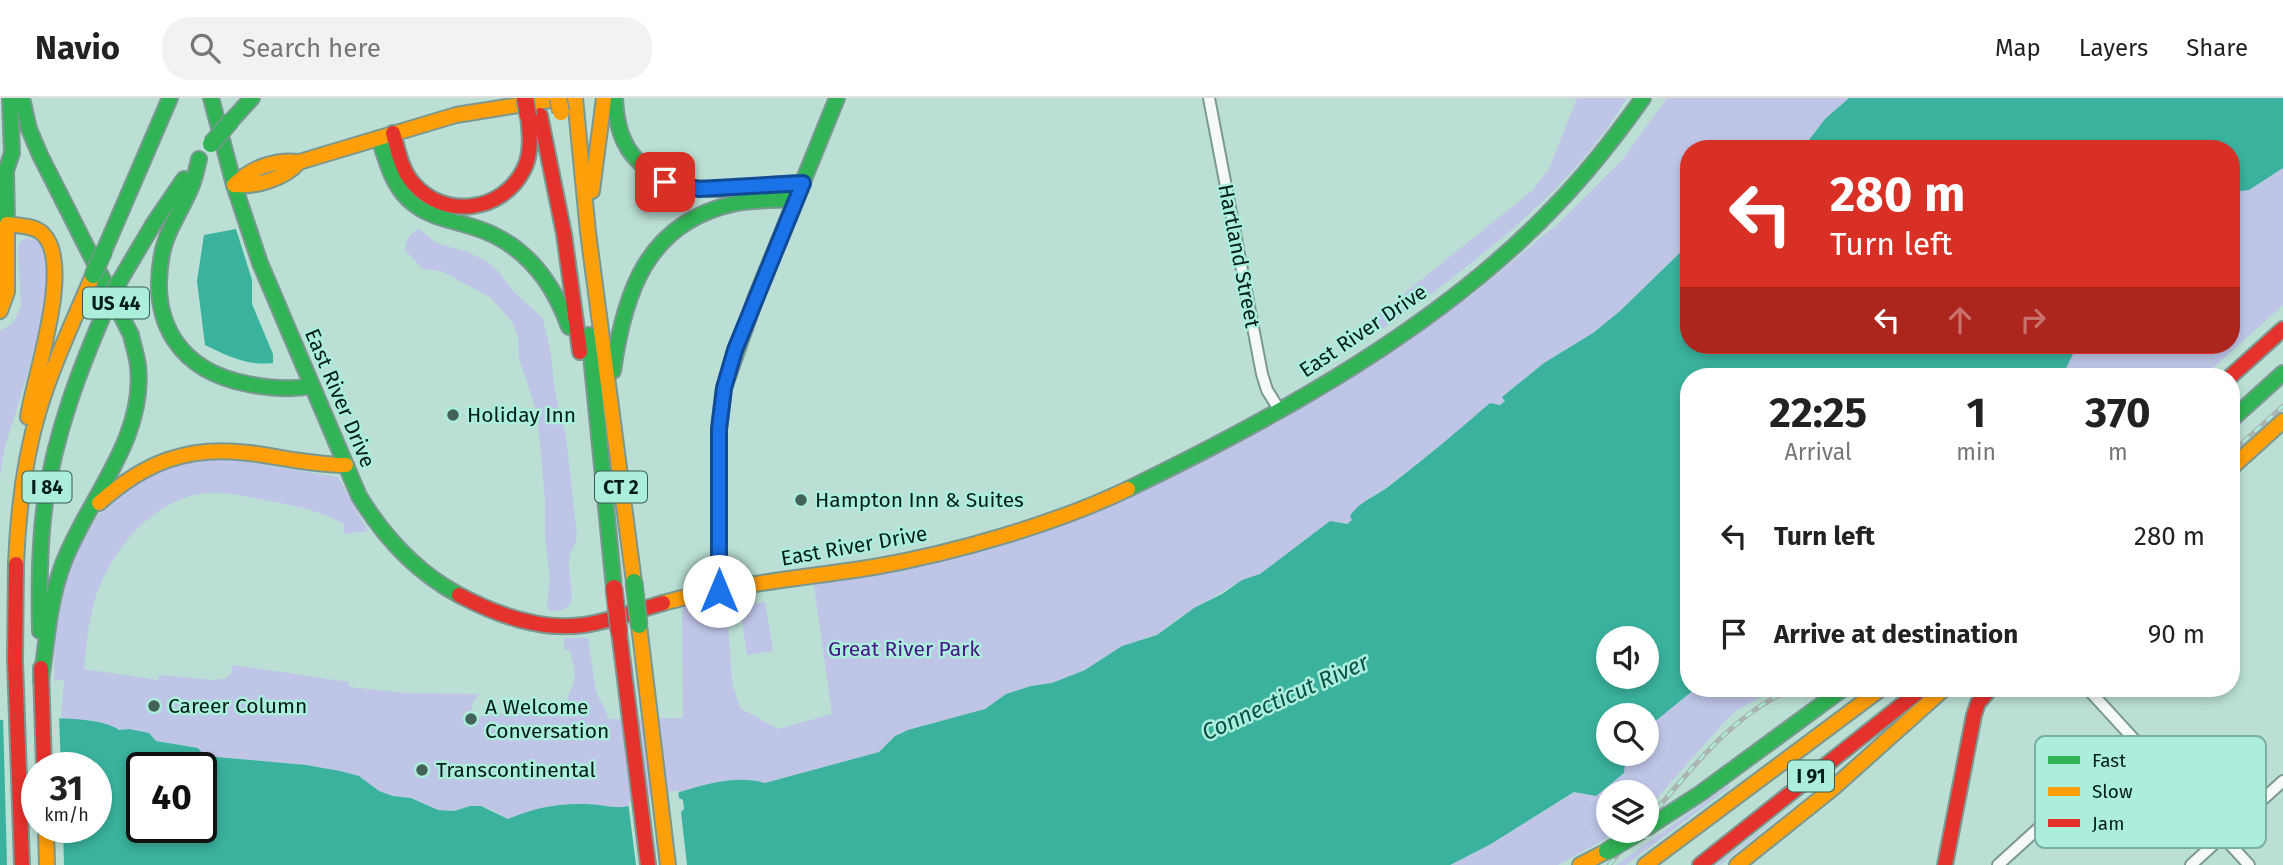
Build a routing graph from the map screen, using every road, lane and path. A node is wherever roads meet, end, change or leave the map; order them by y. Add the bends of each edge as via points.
1 (10, 98) edge
2 (22, 98) edge
3 (155, 98) edge
4 (170, 98) edge
5 (211, 98) edge
6 (252, 98) edge
7 (525, 98) edge
8 (537, 98) edge
9 (837, 98) edge
10 (1209, 98) edge
11 (1643, 98) edge
12 (609, 102) edge
13 (567, 103) edge
14 (534, 116) junction
15 (386, 136) junction
16 (0, 149) edge
17 (199, 159) junction
18 (6, 172) junction
19 (803, 183) junction
20 (234, 184) junction
21 (796, 198) junction
22 (124, 204) junction
23 (7, 224) junction
24 (588, 232) junction
25 (0, 311) edge
26 (2283, 329) edge
27 (2240, 368) edge
28 (2283, 373) edge
29 (312, 386) junction
30 (585, 388) junction
31 (609, 393) junction
32 (1280, 411) junction
33 (2240, 412) edge
34 (2283, 421) edge
35 (28, 457) junction
36 (2240, 460) edge
37 (346, 465) junction
38 (88, 514) junction
39 (614, 588) junction
40 (719, 591) junction
41 (41, 680) junction
42 (1832, 697) edge
43 (1870, 697) edge
44 (1912, 697) edge
45 (1935, 697) edge
46 (1983, 697) edge
47 (2095, 697) edge
48 (2131, 736) edge
49 (43, 752) edge
50 (2283, 781) edge
51 (2266, 797) edge
52 (1659, 820) edge
53 (2035, 831) edge
54 (46, 843) edge
55 (1621, 843) edge
56 (2210, 848) edge
57 (2234, 848) edge
58 (1607, 851) junction
59 (22, 865) edge
60 (47, 865) edge
61 (648, 865) edge
62 (668, 865) edge
63 (1580, 865) edge
64 (1596, 865) edge
65 (1645, 865) edge
66 (1700, 865) edge
67 (1737, 865) edge
68 (1945, 865) edge
69 (1998, 865) edge
70 (2191, 865) edge
71 (2249, 865) edge

1 - 18 main road via 12,153
2 - 38 main road, US 44 via 37,148 125,322 139,362 136,412
3 - 22 main road via 127,167
4 - 22 main road, I 84
5 - 20 main road, East River Drive
6 - 17 main road, I 84, bridge
7 - 14 main road, bridge
8 - 14 main road
9 - 19 main road
10 - 32 street, Hartland Street via 1262,374
11 - 32 main road, East River Drive via 1583,176 1492,263 1407,329
12 - 19 main road via 630,151 645,169 668,183 707,189
12 - 24 main road
13 - 15 main road via 464,114
13 - 24 main road, CT 2
13 - 39 main road, CT 2
14 - 15 main road via 523,173 504,195 474,208 445,205 421,191
14 - 30 main road via 565,242
15 - 20 main road via 299,162 289,173 250,186
15 - 30 main road via 393,177 411,202 432,215 502,238 540,268 563,309
16 - 18 main road
17 - 29 main road via 162,258 160,298 171,334 194,363 222,379 278,388
17 - 41 main road, I 84, bridge via 119,282 64,412 45,499 38,572
18 - 23 main road
19 - 21 main road
20 - 29 main road, East River Drive via 260,262
21 - 31 main road via 715,209 660,244 642,267 625,305
21 - 40 main road via 724,388 719,429
22 - 35 main road, I 84, bridge via 51,376
23 - 25 main road via 7,292
23 - 35 main road, US 44 via 43,233 54,263 49,329 30,399
24 - 31 main road, CT 2
26 - 27 main road
28 - 33 main road
29 - 37 main road, East River Drive
30 - 39 main road
31 - 62 main road, CT 2, bridge
32 - 40 main road, East River Drive via 1084,507 907,560
34 - 36 main road
35 - 59 main road, I 84 via 14,558
37 - 38 main road via 225,450 190,452 134,474
37 - 40 main road, East River Drive via 368,513 396,547 461,596 510,618 547,626 580,625
38 - 41 main road, US 44 via 58,577
39 - 61 main road, CT 2, bridge
41 - 49 main road, I 84
42 - 52 main road, I 91
43 - 65 main road
44 - 66 main road, I 91
45 - 67 main road via 1832,789
46 - 68 main road via 1974,715
47 - 48 street
50 - 51 street
53 - 69 street
54 - 60 main road
55 - 58 main road, bridge
56 - 70 street
57 - 71 street
58 - 63 main road
58 - 64 main road

